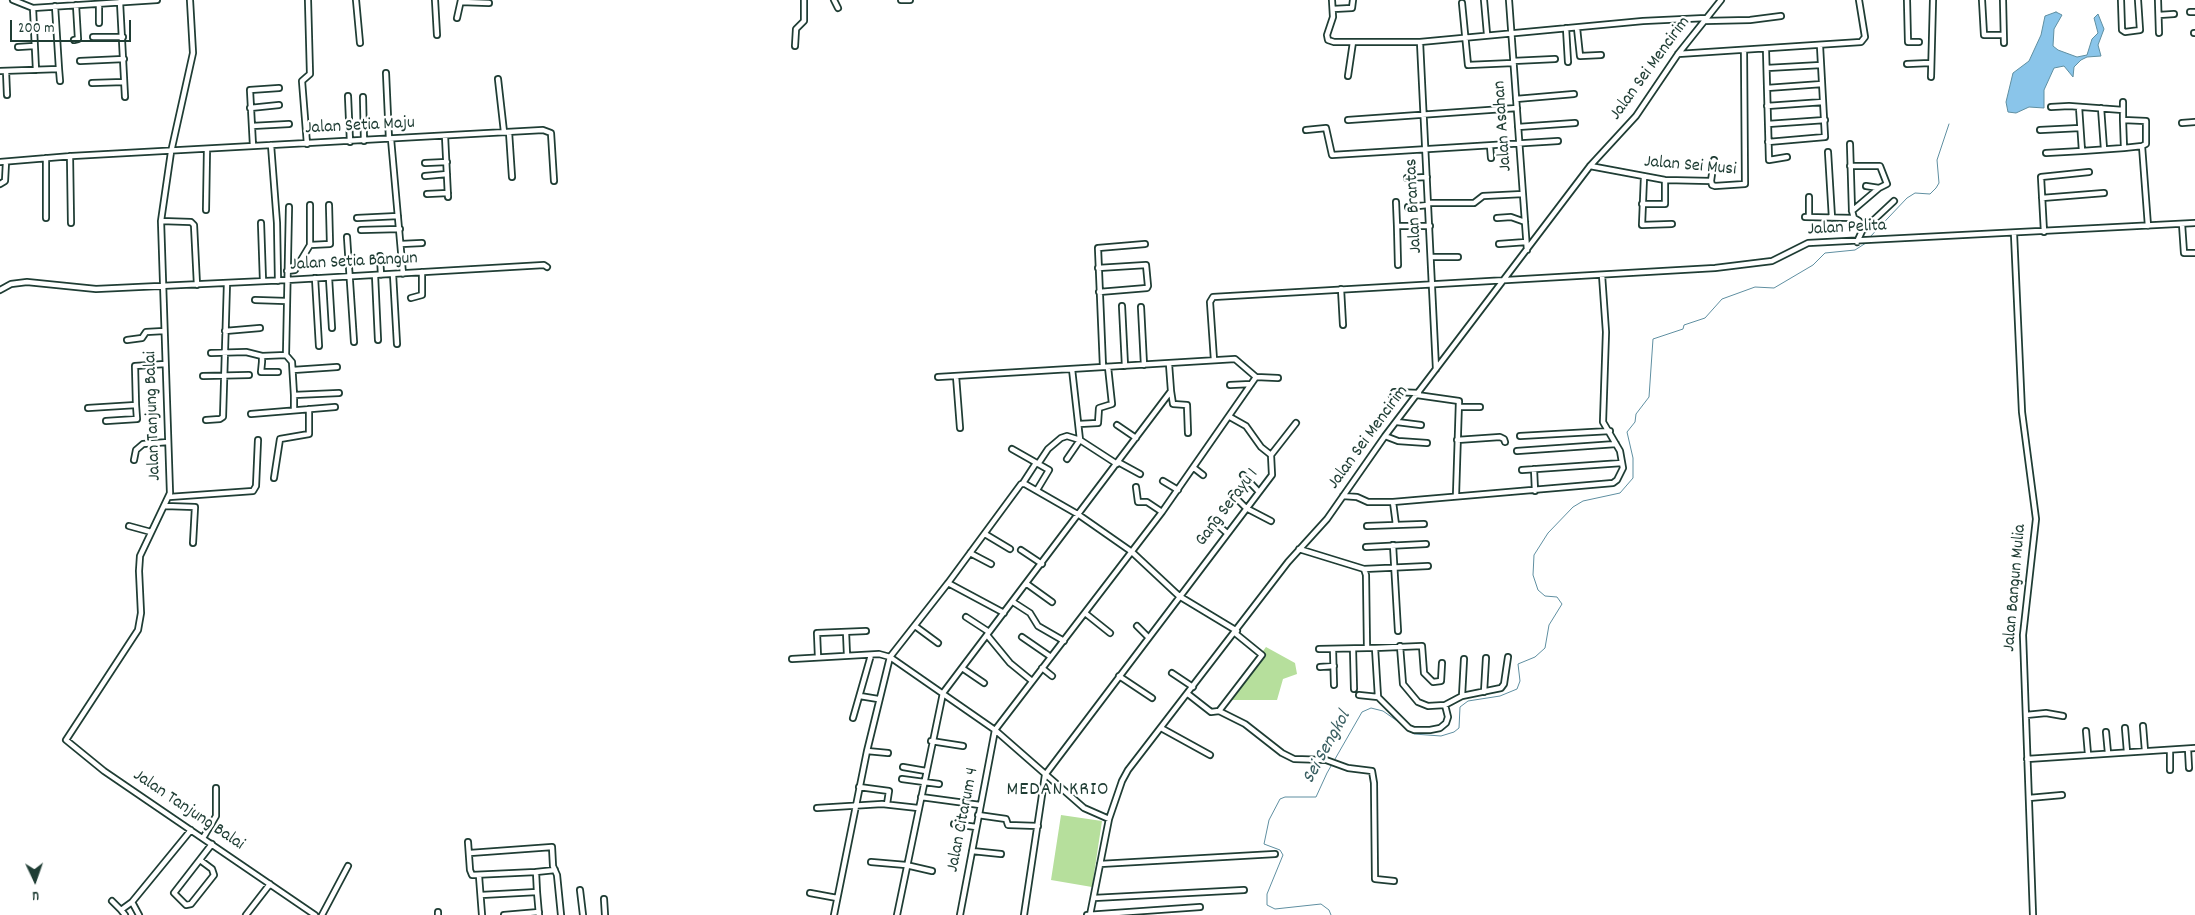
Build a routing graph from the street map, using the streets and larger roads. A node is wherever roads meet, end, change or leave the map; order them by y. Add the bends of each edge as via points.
1 (13, 0) edge
2 (52, 0) edge
3 (157, 0) edge
4 (190, 0) edge
5 (308, 0) edge
6 (356, 0) edge
7 (435, 0) edge
8 (804, 0) edge
9 (834, 0) edge
10 (901, 0) edge
11 (910, 0) edge
12 (1332, 0) edge
13 (1353, 0) edge
14 (1484, 0) edge
15 (1509, 0) edge
16 (1721, 0) edge
17 (1859, 0) edge
18 (1908, 0) edge
19 (1932, 0) edge
20 (1982, 0) edge
21 (2003, 0) edge
22 (2121, 0) edge
23 (2138, 0) edge
24 (2158, 0) edge
25 (112, 1) edge
26 (136, 1) edge
27 (460, 1) edge
28 (93, 2) edge
29 (120, 2) junction
30 (73, 3) edge
31 (489, 3) dead end
32 (99, 4) junction
33 (1462, 4) dead end
34 (54, 7) junction
35 (32, 8) junction
36 (838, 8) dead end
37 (1333, 9) junction
38 (2174, 14) dead end
39 (2159, 15) junction
40 (1781, 16) dead end
41 (457, 18) dead end
42 (1705, 19) junction
43 (100, 23) dead end
44 (1566, 28) junction
45 (1577, 28) junction
46 (1512, 33) junction
47 (2160, 33) dead end
48 (1487, 34) junction
49 (437, 35) dead end
50 (2003, 35) junction
51 (1466, 36) junction
52 (93, 37) dead end
53 (123, 37) junction
54 (74, 40) dead end
55 (1353, 42) junction
56 (1420, 42) junction
57 (1919, 42) dead end
58 (360, 43) dead end
59 (2004, 43) dead end
60 (34, 46) junction
61 (795, 46) dead end
62 (1820, 46) junction
63 (18, 47) dead end
64 (1766, 50) junction
65 (1744, 51) junction
66 (1678, 54) junction
67 (1601, 55) dead end
68 (124, 59) junction
69 (1555, 59) dead end
70 (80, 61) dead end
71 (1513, 62) junction
72 (1568, 62) dead end
73 (1930, 63) junction
74 (1907, 64) dead end
75 (1821, 65) junction
76 (1767, 68) junction
77 (58, 69) junction
78 (36, 70) junction
79 (0, 71) edge
80 (6, 71) junction
81 (386, 73) dead end
82 (1348, 76) dead end
83 (1931, 77) dead end
84 (498, 79) dead end
85 (60, 81) dead end
86 (124, 82) junction
87 (92, 83) dead end
88 (1822, 84) junction
89 (279, 88) dead end
90 (1767, 88) junction
91 (1574, 94) dead end
92 (7, 95) dead end
93 (348, 96) dead end
94 (125, 97) dead end
95 (363, 97) dead end
96 (1516, 99) junction
97 (1824, 102) junction
98 (2123, 102) dead end
99 (279, 105) dead end
100 (1767, 106) junction
101 (2079, 107) junction
102 (250, 108) junction
103 (1516, 108) junction
104 (2051, 108) dead end
105 (2101, 108) junction
106 (2123, 110) junction
107 (1425, 114) junction
108 (1348, 120) dead end
109 (1825, 120) junction
110 (2123, 120) junction
111 (2195, 122) edge
112 (1575, 123) dead end
113 (2182, 123) dead end
114 (289, 124) dead end
115 (1768, 124) junction
116 (252, 126) junction
117 (1518, 127) junction
118 (2080, 128) junction
119 (1306, 130) dead end
120 (2040, 130) dead end
121 (506, 132) junction
122 (445, 136) junction
123 (390, 139) junction
124 (364, 141) junction
125 (1558, 141) dead end
126 (350, 142) junction
127 (1768, 142) junction
128 (307, 144) junction
129 (1850, 144) dead end
130 (271, 145) junction
131 (1519, 145) junction
132 (253, 146) junction
133 (1490, 146) junction
134 (2142, 146) junction
135 (2124, 148) junction
136 (207, 149) junction
137 (2104, 149) junction
138 (1426, 150) junction
139 (2082, 151) junction
140 (171, 152) junction
141 (1828, 152) dead end
142 (2046, 153) dead end
143 (70, 156) junction
144 (1787, 157) dead end
145 (46, 158) junction
146 (1491, 158) dead end
147 (1714, 160) dead end
148 (0, 162) edge
149 (6, 162) junction
150 (447, 162) junction
151 (425, 163) dead end
152 (1590, 166) junction
153 (1850, 166) junction
154 (2089, 172) dead end
155 (447, 174) junction
156 (425, 176) dead end
157 (1428, 176) junction
158 (512, 177) dead end
159 (1644, 177) junction
160 (1407, 178) dead end
161 (1665, 180) junction
162 (1711, 180) junction
163 (554, 181) dead end
164 (0, 184) edge
165 (1866, 186) dead end
166 (1879, 188) junction
167 (2104, 193) dead end
168 (427, 194) dead end
169 (1523, 194) junction
170 (1809, 197) dead end
171 (2042, 198) junction
172 (1396, 202) dead end
173 (1894, 202) dead end
174 (1428, 204) junction
175 (1642, 204) junction
176 (310, 205) dead end
177 (329, 205) dead end
178 (288, 206) dead end
179 (1408, 207) dead end
180 (206, 210) dead end
181 (1852, 211) junction
182 (398, 216) junction
183 (46, 218) dead end
184 (357, 218) dead end
185 (1497, 218) dead end
186 (1832, 218) junction
187 (1854, 218) junction
188 (161, 221) junction
189 (1525, 222) junction
190 (70, 223) dead end
191 (261, 223) dead end
192 (2195, 223) edge
193 (1672, 224) dead end
194 (2182, 224) junction
195 (1398, 226) junction
196 (1430, 226) junction
197 (2148, 226) junction
198 (400, 229) junction
199 (361, 230) dead end
200 (1862, 231) junction
201 (2044, 232) junction
202 (2014, 234) junction
203 (346, 237) dead end
204 (1526, 242) junction
205 (1857, 242) junction
206 (422, 243) dead end
207 (401, 244) junction
208 (1145, 244) dead end
209 (1500, 244) dead end
210 (310, 245) junction
211 (1528, 250) junction
212 (2195, 253) edge
213 (380, 256) dead end
214 (1458, 257) dead end
215 (1431, 258) junction
216 (1398, 265) dead end
217 (547, 267) dead end
218 (1098, 268) junction
219 (288, 271) junction
220 (422, 272) junction
221 (393, 274) junction
222 (402, 274) junction
223 (381, 275) junction
224 (1602, 275) junction
225 (375, 276) junction
226 (350, 277) junction
227 (315, 278) junction
228 (329, 278) junction
229 (1506, 279) junction
230 (287, 280) junction
231 (263, 281) junction
232 (278, 281) junction
233 (227, 283) junction
234 (197, 285) junction
235 (1432, 285) junction
236 (163, 286) junction
237 (1341, 289) junction
238 (0, 290) edge
239 (1100, 292) junction
240 (411, 298) dead end
241 (255, 300) dead end
242 (286, 301) junction
243 (1122, 306) dead end
244 (1141, 307) dead end
245 (1344, 325) dead end
246 (260, 328) dead end
247 (332, 328) dead end
248 (164, 331) junction
249 (225, 331) junction
250 (127, 340) dead end
251 (378, 340) dead end
252 (354, 342) dead end
253 (397, 344) dead end
254 (319, 346) dead end
255 (211, 353) dead end
256 (225, 353) junction
257 (286, 355) junction
258 (262, 356) junction
259 (1214, 360) junction
260 (166, 364) junction
261 (1169, 364) junction
262 (1144, 365) junction
263 (1125, 366) junction
264 (337, 367) dead end
265 (1106, 367) junction
266 (1436, 369) junction
267 (293, 370) junction
268 (1072, 370) junction
269 (278, 372) dead end
270 (249, 374) dead end
271 (224, 375) junction
272 (203, 376) dead end
273 (956, 376) junction
274 (938, 377) dead end
275 (1256, 377) junction
276 (1278, 378) dead end
277 (1230, 384) dead end
278 (1251, 384) junction
279 (1171, 391) junction
280 (339, 393) dead end
281 (1418, 394) junction
282 (294, 395) junction
283 (1392, 396) dead end
284 (136, 405) junction
285 (1459, 406) junction
286 (335, 407) dead end
287 (88, 408) dead end
288 (1480, 408) dead end
289 (309, 409) junction
290 (294, 410) junction
291 (251, 414) dead end
292 (1230, 417) junction
293 (206, 420) dead end
294 (106, 421) dead end
295 (1397, 422) junction
296 (1079, 424) junction
297 (1296, 424) dead end
298 (1117, 425) dead end
299 (1421, 425) dead end
300 (960, 428) dead end
301 (1610, 431) junction
302 (1188, 433) dead end
303 (1385, 436) junction
304 (1520, 436) dead end
305 (1136, 438) junction
306 (258, 440) dead end
307 (1080, 440) junction
308 (1457, 440) junction
309 (168, 442) junction
310 (1504, 442) dead end
311 (1427, 443) dead end
312 (1616, 444) junction
313 (1012, 449) dead end
314 (1516, 451) dead end
315 (1271, 455) junction
316 (1067, 459) dead end
317 (134, 460) dead end
318 (1037, 463) junction
319 (1117, 463) junction
320 (1622, 463) junction
321 (1194, 468) junction
322 (1534, 469) junction
323 (1522, 470) dead end
324 (1140, 474) dead end
325 (1202, 475) dead end
326 (1243, 476) dead end
327 (274, 478) dead end
328 (1163, 481) dead end
329 (1023, 483) junction
330 (1136, 486) dead end
331 (1037, 490) junction
332 (1178, 490) junction
333 (1535, 491) junction
334 (1259, 492) junction
335 (1232, 494) dead end
336 (1456, 495) junction
337 (1343, 496) junction
338 (169, 497) junction
339 (1393, 502) junction
340 (165, 506) junction
341 (1246, 508) junction
342 (1162, 512) junction
343 (1079, 515) junction
344 (1212, 520) dead end
345 (1272, 521) dead end
346 (1424, 524) dead end
347 (1396, 525) junction
348 (129, 526) dead end
349 (1367, 526) dead end
350 (151, 532) junction
351 (1227, 533) junction
352 (985, 534) junction
353 (193, 543) dead end
354 (1426, 544) dead end
355 (1393, 545) junction
356 (1366, 547) dead end
357 (1010, 549) dead end
358 (1299, 549) junction
359 (1020, 550) dead end
360 (1132, 552) junction
361 (970, 553) junction
362 (991, 564) dead end
363 (1042, 564) junction
364 (1428, 566) dead end
365 (1395, 568) junction
366 (1364, 569) junction
367 (948, 583) junction
368 (1027, 584) junction
369 (1179, 596) junction
370 (1013, 602) junction
371 (1052, 602) dead end
372 (1004, 613) junction
373 (1085, 613) junction
374 (966, 617) dead end
375 (915, 626) junction
376 (1136, 626) dead end
377 (866, 631) dead end
378 (846, 632) junction
379 (1236, 632) junction
380 (1398, 632) dead end
381 (1110, 633) dead end
382 (988, 634) junction
383 (1148, 637) junction
384 (1022, 638) dead end
385 (1064, 641) junction
386 (938, 643) dead end
387 (1400, 646) junction
388 (1353, 648) junction
389 (1367, 648) junction
390 (1375, 648) junction
391 (1319, 649) dead end
392 (1333, 649) junction
393 (847, 655) junction
394 (871, 655) junction
395 (890, 656) junction
396 (818, 657) junction
397 (1051, 657) junction
398 (1508, 657) dead end
399 (1464, 658) dead end
400 (1486, 658) dead end
401 (792, 659) dead end
402 (1442, 663) dead end
403 (1334, 666) junction
404 (1320, 667) dead end
405 (962, 668) junction
406 (1042, 668) junction
407 (1172, 673) dead end
408 (1052, 676) dead end
409 (1119, 676) junction
410 (1032, 681) junction
411 (984, 683) dead end
412 (1334, 685) dead end
413 (1193, 687) junction
414 (1354, 689) dead end
415 (1484, 692) junction
416 (943, 693) junction
417 (1188, 694) junction
418 (1359, 695) dead end
419 (860, 696) junction
420 (1462, 696) junction
421 (1152, 698) dead end
422 (1378, 698) junction
423 (878, 699) junction
424 (1445, 705) junction
425 (1219, 711) junction
426 (2026, 715) junction
427 (2063, 716) dead end
428 (853, 718) dead end
429 (2143, 726) dead end
430 (1161, 728) junction
431 (2125, 728) dead end
432 (995, 730) junction
433 (2086, 731) dead end
434 (2106, 732) dead end
435 (931, 741) junction
436 (963, 746) dead end
437 (2195, 748) edge
438 (2188, 749) junction
439 (2170, 750) junction
440 (866, 751) junction
441 (2145, 751) junction
442 (2127, 752) junction
443 (888, 753) dead end
444 (2108, 753) junction
445 (2088, 754) junction
446 (1210, 755) dead end
447 (2027, 759) junction
448 (903, 767) dead end
449 (2189, 768) dead end
450 (2170, 770) dead end
451 (926, 771) junction
452 (1045, 775) junction
453 (902, 779) dead end
454 (923, 782) junction
455 (939, 784) dead end
456 (859, 787) junction
457 (216, 788) dead end
458 (2062, 795) dead end
459 (921, 797) junction
460 (2029, 798) junction
461 (887, 804) junction
462 (856, 805) junction
463 (980, 806) junction
464 (817, 808) dead end
465 (918, 808) junction
466 (978, 815) junction
467 (1109, 819) junction
468 (954, 824) dead end
469 (1038, 826) junction
470 (976, 827) junction
471 (191, 830) junction
472 (202, 838) junction
473 (552, 840) dead end
474 (468, 842) dead end
475 (212, 844) junction
476 (552, 847) junction
477 (972, 851) junction
478 (470, 853) junction
479 (1001, 854) dead end
480 (1275, 854) dead end
481 (200, 860) junction
482 (870, 862) dead end
483 (1100, 864) junction
484 (906, 865) junction
485 (348, 866) dead end
486 (554, 870) junction
487 (932, 871) dead end
488 (536, 872) junction
489 (480, 876) junction
490 (1394, 880) dead end
491 (270, 884) junction
492 (580, 890) dead end
493 (1244, 890) dead end
494 (537, 892) junction
495 (810, 893) dead end
496 (481, 895) junction
497 (837, 898) junction
498 (1094, 898) junction
499 (604, 899) dead end
500 (112, 900) dead end
501 (132, 902) junction
502 (1200, 907) dead end
503 (121, 910) junction
504 (539, 914) edge
505 (125, 915) edge
506 (139, 915) edge
507 (246, 915) edge
508 (315, 915) edge
509 (322, 915) edge
510 (482, 915) edge
511 (504, 915) edge
512 (561, 915) edge
513 (583, 915) edge
514 (605, 915) edge
515 (834, 915) edge
516 (896, 915) edge
517 (960, 915) edge
518 (1024, 915) edge
519 (1089, 915) edge
520 (2033, 915) edge

1 - 35 street
2 - 34 street
3 - 26 street
4 - 140 street, Jalan Tanjung Balai via 193,53
5 - 128 street via 310,74 302,80
6 - 58 street
7 - 49 street
8 - 61 street via 804,21 796,29
9 - 36 street
10 - 11 street
12 - 37 street
13 - 37 street via 1352,8
14 - 48 street
15 - 46 street, Jalan Asahan
16 - 42 street, Jalan Sei Mencirim
17 - 62 street via 1864,41
18 - 57 street via 1908,40 1910,43
19 - 73 street
20 - 50 street via 1984,35
21 - 50 street
22 - 23 street via 2122,30 2125,32 2140,30
24 - 39 street
25 - 29 street
25 - 32 street
26 - 29 street
27 - 31 street
27 - 41 street
28 - 30 street
28 - 32 street
29 - 53 street
30 - 34 street
30 - 54 street via 78,39
32 - 43 street
33 - 51 street
34 - 35 street
34 - 77 street
35 - 60 street
37 - 55 street via 1328,40
38 - 39 street
39 - 47 street
40 - 42 street via 1750,20
42 - 45 street
42 - 66 street, Jalan Sei Mencirim
44 - 45 street
44 - 46 street
44 - 72 street
45 - 67 street via 1580,56
46 - 48 street
46 - 71 street, Jalan Asahan
48 - 51 street
50 - 59 street
51 - 56 street
51 - 71 street via 1469,66
52 - 53 street
53 - 68 street
55 - 56 street
55 - 82 street
56 - 107 street, Jalan Brantas
60 - 63 street
60 - 78 street
62 - 64 street
62 - 75 street
64 - 65 street
64 - 76 street
65 - 66 street
65 - 162 street, Jalan Sei Musi via 1746,181 1742,186 1715,186
66 - 152 street, Jalan Sei Mencirim via 1636,116
68 - 70 street
68 - 86 street
69 - 71 street
71 - 96 street, Jalan Asahan
73 - 74 street
73 - 83 street
75 - 76 street
75 - 88 street
76 - 90 street
77 - 78 street
77 - 85 street
78 - 80 street
79 - 80 street
80 - 92 street
81 - 123 street
84 - 121 street
86 - 87 street
86 - 94 street
88 - 90 street
88 - 97 street
89 - 102 street via 251,89
90 - 100 street
91 - 96 street
93 - 126 street
95 - 124 street
96 - 103 street, Jalan Asahan
97 - 100 street
97 - 109 street
98 - 106 street
99 - 102 street
100 - 115 street
101 - 104 street
101 - 105 street
101 - 118 street
102 - 116 street
103 - 107 street
103 - 117 street, Jalan Asahan
105 - 106 street
105 - 137 street
106 - 110 street
107 - 108 street
107 - 138 street, Jalan Brantas
109 - 115 street
109 - 127 street via 1826,135 1823,138
110 - 134 street via 2146,122 2146,144
110 - 135 street
111 - 113 street
112 - 117 street
114 - 116 street
115 - 127 street
116 - 132 street
117 - 131 street, Jalan Asahan
118 - 120 street
118 - 139 street
119 - 138 street via 1326,128 1332,155
121 - 122 street, Jalan Setia Maju
121 - 158 street
121 - 163 street, Jalan Setia Maju via 550,132
122 - 123 street, Jalan Setia Maju
122 - 150 street
123 - 124 street, Jalan Setia Maju
123 - 182 street
124 - 126 street, Jalan Setia Maju
125 - 131 street
126 - 128 street, Jalan Setia Maju
127 - 144 street via 1769,160
128 - 130 street, Jalan Setia Maju
129 - 153 street
130 - 132 street, Jalan Setia Maju
130 - 232 street
131 - 133 street
131 - 169 street, Jalan Asahan
132 - 136 street, Jalan Setia Maju
133 - 138 street
133 - 146 street
134 - 135 street
134 - 197 street
135 - 137 street
136 - 140 street, Jalan Setia Maju
136 - 180 street
137 - 139 street
138 - 157 street, Jalan Brantas
139 - 142 street
140 - 143 street, Jalan Setia Maju
140 - 188 street, Jalan Tanjung Balai
141 - 186 street
143 - 145 street, Jalan Setia Maju
143 - 190 street
145 - 149 street, Jalan Setia Maju
145 - 183 street
147 - 162 street
148 - 149 street, Jalan Setia Maju
149 - 164 street via 5,181
150 - 151 street
150 - 155 street
152 - 159 street, Jalan Sei Musi
152 - 211 street, Jalan Sei Mencirim
153 - 166 street via 1880,166 1888,182
153 - 181 street
154 - 171 street via 2043,176
155 - 156 street
155 - 168 street via 448,195
157 - 160 street
157 - 174 street, Jalan Brantas
159 - 161 street, Jalan Sei Musi
159 - 175 street
161 - 162 street, Jalan Sei Musi
161 - 175 street via 1665,204
165 - 166 street
166 - 181 street
167 - 171 street
169 - 174 street via 1483,196 1474,203
169 - 189 street, Jalan Asahan
170 - 186 street via 1807,217
171 - 201 street
172 - 195 street
173 - 200 street
174 - 179 street
174 - 196 street, Jalan Brantas
175 - 193 street via 1642,225
176 - 210 street
177 - 210 street via 330,244
178 - 219 street
181 - 187 street
182 - 184 street
182 - 198 street
185 - 189 street via 1510,217
186 - 187 street
187 - 200 street via 1859,221
188 - 234 street via 194,225
188 - 236 street, Jalan Tanjung Balai
189 - 204 street, Jalan Asahan
191 - 231 street
192 - 194 street, Jalan Pelita
194 - 197 street, Jalan Pelita
194 - 212 street via 2184,253
195 - 196 street
195 - 216 street
196 - 215 street, Jalan Brantas
197 - 201 street, Jalan Pelita
198 - 199 street
198 - 207 street
200 - 205 street
201 - 202 street, Jalan Pelita
202 - 205 street, Jalan Pelita
202 - 426 street, Jalan Bangun Mulia via 2022,412 2036,519 2023,635
203 - 226 street
204 - 209 street
204 - 211 street, Jalan Asahan
205 - 224 street, Jalan Pelita via 1804,244 1781,258 1757,263
206 - 207 street
207 - 222 street
208 - 218 street via 1100,247
210 - 219 street via 295,270
211 - 229 street, Jalan Sei Mencirim
213 - 223 street
214 - 215 street
215 - 235 street, Jalan Brantas
217 - 220 street, Jalan Setia Bangun
218 - 239 street
218 - 239 street via 1146,265 1148,286
219 - 230 street
220 - 222 street, Jalan Setia Bangun
220 - 240 street via 422,295
221 - 222 street, Jalan Setia Bangun
221 - 223 street, Jalan Setia Bangun
221 - 253 street
223 - 225 street, Jalan Setia Bangun
224 - 229 street, Jalan Pelita
224 - 301 street via 1606,332 1602,411 1603,422
225 - 226 street, Jalan Setia Bangun
225 - 251 street
226 - 228 street, Jalan Setia Bangun
226 - 252 street
227 - 228 street, Jalan Setia Bangun
227 - 230 street, Jalan Setia Bangun
227 - 254 street
228 - 247 street
229 - 235 street, Jalan Pelita
229 - 266 street, Jalan Sei Mencirim
230 - 232 street, Jalan Setia Bangun
230 - 242 street
231 - 232 street, Jalan Setia Bangun
231 - 233 street, Jalan Setia Bangun
233 - 234 street, Jalan Setia Bangun
233 - 249 street
234 - 236 street, Jalan Setia Bangun
235 - 237 street, Jalan Pelita
235 - 266 street, Jalan Brantas
236 - 238 street, Jalan Setia Bangun via 96,289 27,282 11,284
236 - 248 street, Jalan Tanjung Balai
237 - 245 street
237 - 259 street, Jalan Pelita via 1213,297 1210,302
239 - 265 street
241 - 242 street
242 - 257 street
243 - 263 street
244 - 262 street
246 - 249 street
248 - 250 street via 146,332 142,338
248 - 260 street, Jalan Tanjung Balai
249 - 256 street
255 - 256 street
256 - 258 street via 246,352
256 - 271 street
257 - 258 street
257 - 267 street
258 - 269 street via 259,372
259 - 261 street
259 - 275 street via 1239,360
260 - 284 street via 134,368
260 - 309 street, Jalan Tanjung Balai
261 - 262 street
261 - 279 street
262 - 263 street
263 - 265 street
264 - 267 street
265 - 268 street
265 - 296 street via 1111,405 1099,408 1098,423
266 - 281 street, Jalan Sei Mencirim
267 - 282 street
268 - 273 street
268 - 296 street
270 - 271 street
271 - 272 street
271 - 293 street via 223,417
273 - 274 street
273 - 300 street
275 - 276 street
275 - 278 street
277 - 278 street
278 - 292 street
279 - 302 street via 1174,404 1187,404
279 - 305 street
280 - 282 street
281 - 283 street via 1394,392
281 - 285 street via 1458,399
281 - 295 street, Jalan Sei Mencirim
282 - 290 street
284 - 287 street
284 - 294 street via 137,419
285 - 288 street
285 - 308 street
286 - 289 street
289 - 290 street
289 - 327 street via 309,434 280,439
290 - 291 street
292 - 315 street, Gang Serayu 1 via 1246,426
292 - 321 street
295 - 299 street
295 - 303 street, Jalan Sei Mencirim
296 - 307 street
297 - 315 street
298 - 305 street
301 - 304 street
301 - 312 street
303 - 311 street via 1398,441
303 - 337 street, Jalan Sei Mencirim
305 - 319 street
306 - 338 street via 253,491
307 - 316 street
307 - 318 street via 1064,436
307 - 319 street
308 - 310 street via 1500,437
308 - 336 street
309 - 317 street via 143,444 136,450
309 - 338 street, Jalan Tanjung Balai
312 - 314 street
312 - 320 street
313 - 318 street
315 - 334 street, Gang Serayu 1 via 1272,475
318 - 329 street
318 - 331 street via 1050,470
319 - 324 street
319 - 343 street
320 - 322 street
320 - 333 street via 1620,476 1613,484
321 - 325 street
321 - 332 street
322 - 323 street
322 - 333 street
326 - 334 street
328 - 332 street
329 - 331 street
329 - 352 street
330 - 342 street via 1138,502 1147,502
331 - 343 street
332 - 342 street
333 - 336 street
334 - 341 street, Gang Serayu 1
335 - 341 street
336 - 339 street
337 - 339 street via 1368,502
337 - 358 street, Jalan Sei Mencirim
338 - 340 street, Jalan Tanjung Balai
339 - 347 street
340 - 350 street, Jalan Tanjung Balai
340 - 353 street via 194,507
341 - 345 street
341 - 351 street, Gang Serayu 1
342 - 360 street
343 - 360 street
343 - 363 street
344 - 351 street
346 - 347 street
347 - 349 street
348 - 350 street
350 - 471 street, Jalan Tanjung Balai via 139,564 141,613 138,630 66,740 104,771
351 - 369 street, Gang Serayu 1
352 - 357 street
352 - 361 street
354 - 355 street
355 - 356 street
355 - 365 street
358 - 366 street
358 - 379 street, Jalan Sei Mencirim
359 - 363 street
360 - 369 street
360 - 373 street
361 - 362 street
361 - 367 street
363 - 368 street
364 - 365 street
365 - 366 street
365 - 380 street
366 - 389 street
367 - 372 street
367 - 375 street
368 - 370 street
368 - 371 street
369 - 379 street
369 - 383 street, Gang Serayu 1
370 - 372 street
370 - 385 street via 1030,613 1038,626
372 - 382 street
373 - 381 street
373 - 385 street
374 - 382 street
375 - 386 street
375 - 395 street
376 - 383 street
377 - 378 street
378 - 393 street
378 - 396 street via 817,634
379 - 413 street, Jalan Sei Mencirim
379 - 425 street via 1262,655
382 - 405 street
382 - 410 street via 1013,666
383 - 409 street, Gang Serayu 1
384 - 397 street
385 - 397 street
387 - 390 street
387 - 402 street via 1422,646 1424,673 1433,682 1441,681
387 - 424 street via 1404,687 1422,705
388 - 389 street
388 - 392 street
388 - 414 street
389 - 390 street
390 - 422 street
391 - 392 street
392 - 403 street
393 - 394 street
393 - 396 street
394 - 395 street
394 - 419 street
395 - 416 street
395 - 423 street
396 - 401 street
397 - 406 street
398 - 415 street via 1503,686
399 - 420 street
400 - 415 street
403 - 404 street
403 - 412 street
405 - 411 street
405 - 416 street
406 - 408 street
406 - 410 street
407 - 413 street
409 - 421 street
409 - 452 street, Gang Serayu 1
410 - 432 street
413 - 417 street, Jalan Sei Mencirim
415 - 420 street
416 - 432 street
416 - 435 street
417 - 425 street via 1211,712
417 - 430 street, Jalan Sei Mencirim
418 - 422 street
419 - 423 street
419 - 428 street
420 - 424 street
422 - 424 street via 1414,730 1440,728 1448,718
423 - 440 street
425 - 490 street via 1245,724 1282,753 1294,758 1332,761 1373,772 1374,878
426 - 427 street via 2046,713
426 - 447 street, Jalan Bangun Mulia
429 - 441 street
430 - 446 street
430 - 467 street, Jalan Sei Mencirim via 1122,781
431 - 442 street
432 - 452 street
432 - 463 street, Jalan Citarum 4
433 - 445 street
434 - 444 street
435 - 436 street
435 - 451 street
437 - 438 street
438 - 439 street
438 - 449 street
439 - 441 street
439 - 450 street
440 - 443 street
440 - 456 street
441 - 442 street
442 - 444 street
444 - 445 street
445 - 447 street
447 - 460 street, Jalan Bangun Mulia
448 - 451 street
451 - 454 street
452 - 467 street via 1084,808
452 - 469 street
453 - 454 street
454 - 455 street
454 - 459 street
456 - 461 street via 889,791
456 - 462 street
457 - 472 street via 216,816
458 - 460 street
459 - 463 street
459 - 465 street
460 - 520 street, Jalan Bangun Mulia
461 - 462 street
461 - 465 street
462 - 464 street
462 - 497 street
463 - 466 street, Jalan Citarum 4
465 - 484 street
466 - 469 street via 1006,819 1008,825
466 - 470 street, Jalan Citarum 4
467 - 483 street, Jalan Sei Mencirim
468 - 470 street
469 - 518 street
470 - 477 street, Jalan Citarum 4
471 - 472 street, Jalan Tanjung Balai
471 - 501 street
472 - 475 street, Jalan Tanjung Balai
473 - 476 street
474 - 478 street
475 - 481 street
475 - 491 street, Jalan Tanjung Balai
476 - 478 street
476 - 486 street
477 - 479 street
477 - 517 street, Jalan Citarum 4
478 - 489 street via 470,873
480 - 483 street
481 - 481 street via 174,893 186,904 191,904 214,875 212,869
482 - 484 street
483 - 498 street, Jalan Sei Mencirim
484 - 487 street
484 - 516 street
485 - 509 street
486 - 488 street
486 - 512 street
488 - 489 street
488 - 494 street
489 - 496 street
491 - 507 street
491 - 508 street, Jalan Tanjung Balai
492 - 513 street
493 - 498 street
494 - 496 street
494 - 504 street
495 - 497 street
496 - 510 street
497 - 515 street
498 - 519 street, Jalan Sei Mencirim
499 - 514 street
500 - 503 street
501 - 503 street
501 - 506 street
502 - 519 street
503 - 505 street
504 - 511 street

